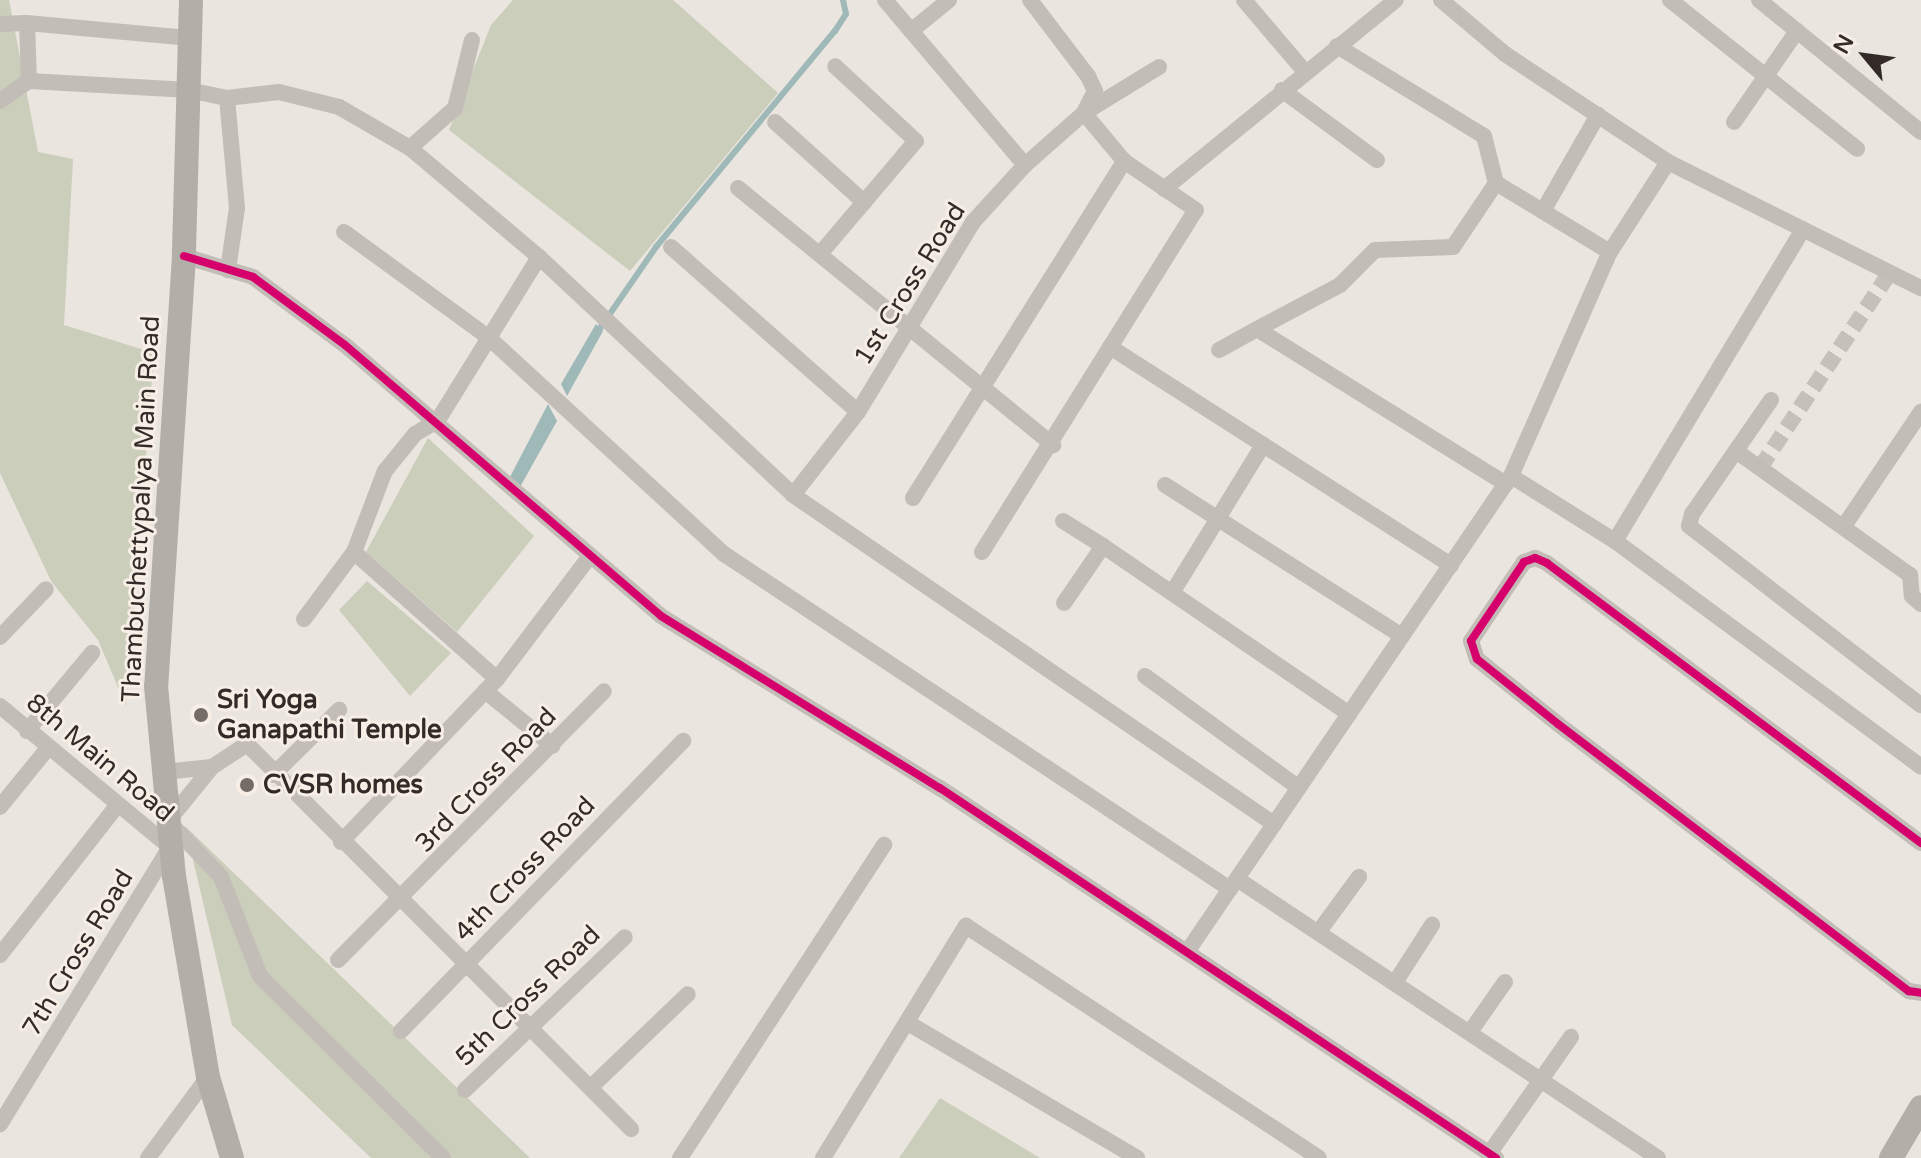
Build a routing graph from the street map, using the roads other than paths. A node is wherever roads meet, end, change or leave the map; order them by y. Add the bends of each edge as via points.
1 (191, 0) edge
2 (885, 0) edge
3 (949, 0) edge
4 (1030, 0) edge
5 (1244, 0) edge
6 (1396, 0) edge
7 (1441, 0) edge
8 (1670, 0) edge
9 (1759, 0) edge
10 (27, 23) junction
11 (0, 24) edge
12 (911, 31) junction
13 (1797, 31) junction
14 (190, 38) junction
15 (472, 40) dead end
16 (1337, 46) junction
17 (835, 66) dead end
18 (1159, 67) dead end
19 (1305, 72) junction
20 (1764, 76) junction
21 (29, 81) junction
22 (189, 90) junction
23 (1282, 90) junction
24 (227, 98) junction
25 (0, 101) edge
26 (1084, 113) junction
27 (1598, 115) junction
28 (775, 122) dead end
29 (1734, 122) dead end
30 (1921, 132) edge
31 (410, 148) junction
32 (1857, 149) dead end
33 (1377, 160) dead end
34 (1124, 161) junction
35 (1668, 162) junction
36 (1025, 165) junction
37 (1496, 183) junction
38 (738, 188) dead end
39 (1164, 189) junction
40 (864, 202) junction
41 (1543, 211) junction
42 (1803, 229) junction
43 (344, 232) dead end
44 (671, 247) dead end
45 (1610, 252) junction
46 (820, 254) junction
47 (184, 256) junction
48 (539, 257) junction
49 (228, 270) junction
50 (1921, 288) edge
51 (1257, 329) junction
52 (909, 330) junction
53 (488, 337) junction
54 (1110, 347) junction
55 (1219, 350) dead end
56 (980, 387) junction
57 (1771, 400) dead end
58 (858, 412) junction
59 (1921, 412) edge
60 (438, 420) junction
61 (1053, 445) junction
62 (1263, 445) junction
63 (1736, 451) junction
64 (1509, 480) junction
65 (1165, 485) dead end
66 (793, 495) junction
67 (913, 498) dead end
68 (1217, 518) junction
69 (1063, 521) dead end
70 (1844, 526) junction
71 (1615, 541) junction
72 (1103, 546) junction
73 (354, 552) junction
74 (982, 552) dead end
75 (590, 556) junction
76 (1451, 565) junction
77 (46, 589) dead end
78 (1172, 593) junction
79 (1064, 603) dead end
80 (1921, 604) edge
81 (304, 619) dead end
82 (1402, 636) junction
83 (0, 637) edge
84 (92, 653) dead end
85 (1145, 676) dead end
86 (491, 685) junction
87 (604, 691) dead end
88 (1921, 705) edge
89 (0, 706) edge
90 (339, 710) dead end
91 (1349, 714) junction
92 (27, 731) junction
93 (683, 741) dead end
94 (553, 746) junction
95 (48, 748) junction
96 (212, 767) junction
97 (1921, 767) edge
98 (164, 772) junction
99 (273, 775) junction
100 (1299, 788) junction
101 (117, 806) junction
102 (0, 807) edge
103 (168, 821) junction
104 (1274, 824) junction
105 (341, 842) junction
106 (1921, 843) edge
107 (884, 845) dead end
108 (170, 847) junction
109 (1359, 877) dead end
110 (1234, 884) junction
111 (401, 901) junction
112 (1432, 925) dead end
113 (1320, 930) junction
114 (625, 937) dead end
115 (1187, 952) junction
116 (0, 955) edge
117 (338, 960) dead end
118 (466, 964) junction
119 (1396, 981) junction
120 (1505, 982) dead end
121 (1921, 993) edge
122 (688, 994) dead end
123 (908, 1023) junction
124 (530, 1027) junction
125 (401, 1031) dead end
126 (1470, 1032) junction
127 (1571, 1037) dead end
128 (208, 1077) junction
129 (1541, 1079) junction
130 (591, 1087) junction
131 (465, 1090) dead end
132 (1921, 1107) edge
133 (0, 1124) edge
134 (631, 1129) dead end
135 (1492, 1156) edge
136 (148, 1158) edge
137 (232, 1158) edge
138 (443, 1158) edge
139 (680, 1158) edge
140 (823, 1158) edge
141 (1137, 1158) edge
142 (1319, 1158) edge
143 (1658, 1158) edge
144 (1891, 1158) edge

1 - 14 main road, Thambuchettypalya Main Road
2 - 12 street
3 - 12 street
4 - 26 street via 1088,76 1095,91
5 - 19 street
6 - 16 street
7 - 27 street via 1505,54
8 - 20 street
9 - 13 street
10 - 11 street
10 - 14 street
10 - 21 street
12 - 36 street
13 - 20 street
13 - 30 street
14 - 22 main road, Thambuchettypalya Main Road
15 - 31 street via 455,108
16 - 19 street
16 - 37 street via 1484,136
17 - 40 street via 916,141
18 - 26 street, 1st Cross Road
19 - 23 street
20 - 29 street
20 - 32 street
21 - 22 street
21 - 25 street
22 - 24 street
22 - 47 main road, Thambuchettypalya Main Road
23 - 33 street
23 - 39 street
24 - 31 street via 279,92 310,96
24 - 49 street via 237,208
26 - 34 street
26 - 36 street, 1st Cross Road
27 - 35 street
27 - 41 street
28 - 40 street
31 - 48 street
34 - 39 street
34 - 56 street
35 - 42 street
35 - 45 street
36 - 52 street, 1st Cross Road via 973,222
37 - 41 street
37 - 51 street via 1453,247 1375,250 1340,285
38 - 46 street
39 - 54 street via 1196,210
40 - 46 street
41 - 45 street
42 - 50 street
42 - 71 street
43 - 53 street
44 - 58 street
45 - 64 street
46 - 52 street
47 - 49 street
47 - 98 main road, Thambuchettypalya Main Road via 156,686
48 - 53 street
48 - 66 street
49 - 60 street via 253,277
51 - 55 street
51 - 64 street
52 - 56 street
52 - 58 street, 1st Cross Road
53 - 60 street
53 - 110 street via 724,554
54 - 61 street
54 - 62 street
56 - 61 street
56 - 67 street
57 - 63 street
58 - 66 street, 1st Cross Road
59 - 70 street
60 - 73 street via 415,434 385,471
60 - 75 street
61 - 74 street
62 - 68 street
62 - 76 street
63 - 70 street
63 - 88 street via 1692,514 1689,526 1696,536
64 - 71 street
64 - 76 street
65 - 68 street
66 - 104 street
68 - 78 street
68 - 82 street
69 - 72 street
70 - 80 street via 1910,575 1912,596
71 - 97 street
72 - 78 street
72 - 79 street
73 - 81 street
73 - 86 street
75 - 86 street
75 - 115 street via 661,616 927,779
76 - 82 street
77 - 83 street
78 - 91 street
82 - 91 street
84 - 92 street
85 - 100 street
86 - 94 street
86 - 105 street
87 - 94 street, 3rd Cross Road
89 - 92 street, 8th Main Road
90 - 99 street
91 - 100 street
92 - 95 street, 8th Main Road
93 - 118 street, 4th Cross Road
94 - 111 street, 3rd Cross Road
95 - 101 street, 8th Main Road
95 - 102 street
96 - 98 street
96 - 99 street via 247,744
96 - 103 street
98 - 103 main road, Thambuchettypalya Main Road
99 - 105 street
100 - 104 street
101 - 108 street, 8th Main Road
101 - 116 street
103 - 108 main road, Thambuchettypalya Main Road
103 - 138 street via 221,877 260,976
104 - 110 street
105 - 111 street
106 - 121 street via 1547,563 1535,558 1524,562 1471,641 1477,659 1558,724 1909,991
107 - 139 street
108 - 128 main road, Thambuchettypalya Main Road
108 - 133 street, 7th Cross Road
109 - 113 street
110 - 113 street
110 - 115 street
111 - 117 street, 3rd Cross Road
111 - 118 street
112 - 119 street
113 - 119 street
114 - 124 street, 5th Cross Road
115 - 135 street
118 - 124 street
118 - 125 street, 4th Cross Road
119 - 126 street
120 - 126 street
122 - 130 street
123 - 140 street
123 - 141 street
123 - 142 street via 966,926
124 - 130 street
124 - 131 street, 5th Cross Road
126 - 129 street
127 - 129 street
128 - 136 street
128 - 137 main road, Thambuchettypalya Main Road
129 - 135 street
129 - 143 street
130 - 134 street
132 - 144 main road

